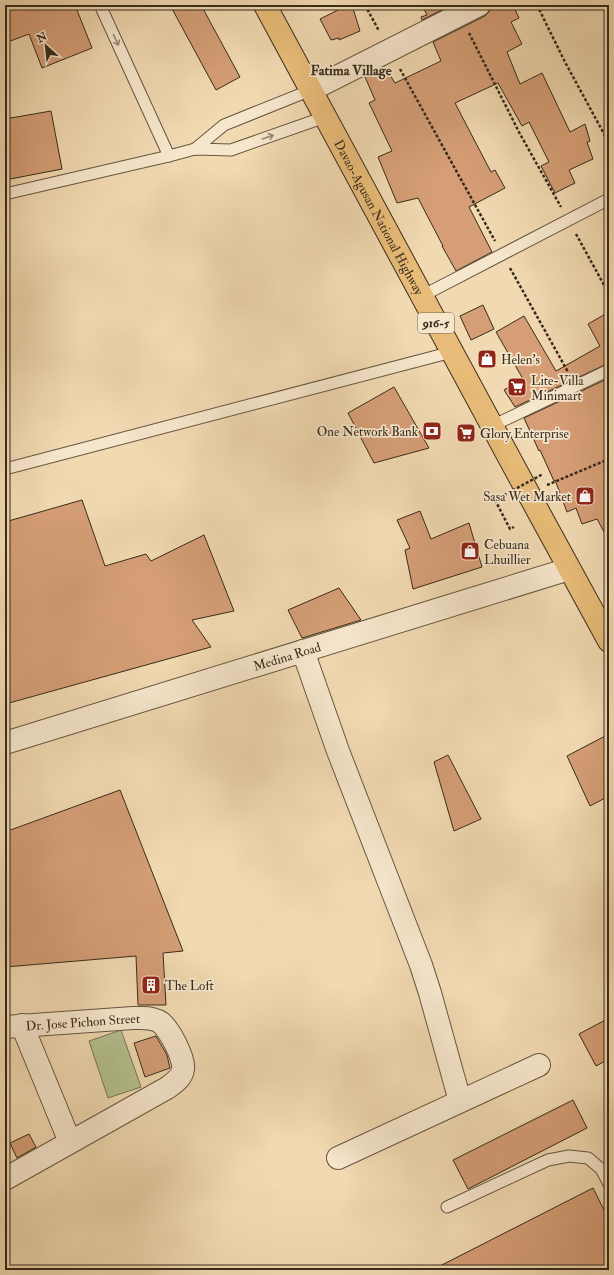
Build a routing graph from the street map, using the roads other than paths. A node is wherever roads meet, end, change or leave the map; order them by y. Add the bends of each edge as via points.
1 (100, 5) edge
2 (265, 5) edge
3 (479, 5) edge
4 (311, 90) junction
5 (325, 117) junction
6 (195, 149) junction
7 (169, 156) junction
8 (5, 194) edge
9 (609, 199) edge
10 (422, 296) junction
11 (452, 352) junction
12 (609, 370) edge
13 (492, 426) junction
14 (5, 469) edge
15 (569, 569) junction
16 (609, 641) edge
17 (303, 651) junction
18 (5, 743) edge
19 (14, 1026) edge
20 (539, 1066) dead end
21 (460, 1101) junction
22 (70, 1142) junction
23 (338, 1158) dead end
24 (5, 1179) edge
25 (609, 1184) edge
26 (447, 1207) dead end

1 -> 7 lane
2 - 4 main road, Davao-Agusan National Highway / 916-5
3 - 4 street
4 - 5 main road, Davao-Agusan National Highway / 916-5
4 - 6 lane via 224,125
6 -> 5 lane via 231,150
5 - 10 main road, Davao-Agusan National Highway / 916-5
6 - 7 lane
7 - 8 lane
9 - 10 lane
10 - 11 main road, Davao-Agusan National Highway / 916-5
11 - 13 main road, Davao-Agusan National Highway / 916-5
11 - 14 lane
12 - 13 lane
13 - 15 main road, Davao-Agusan National Highway / 916-5
15 - 16 main road, Davao-Agusan National Highway / 916-5
15 - 17 street, Medina Road
17 - 18 street, Medina Road
17 - 21 street via 338,751 421,965
19 - 22 street
19 - 22 street, Dr. Jose Pichon Street via 150,1018 159,1021 170,1033 183,1063 181,1076 167,1088
20 - 21 street
21 - 23 street
22 - 24 street
25 - 26 lane via 601,1169 588,1158 570,1156 548,1160

